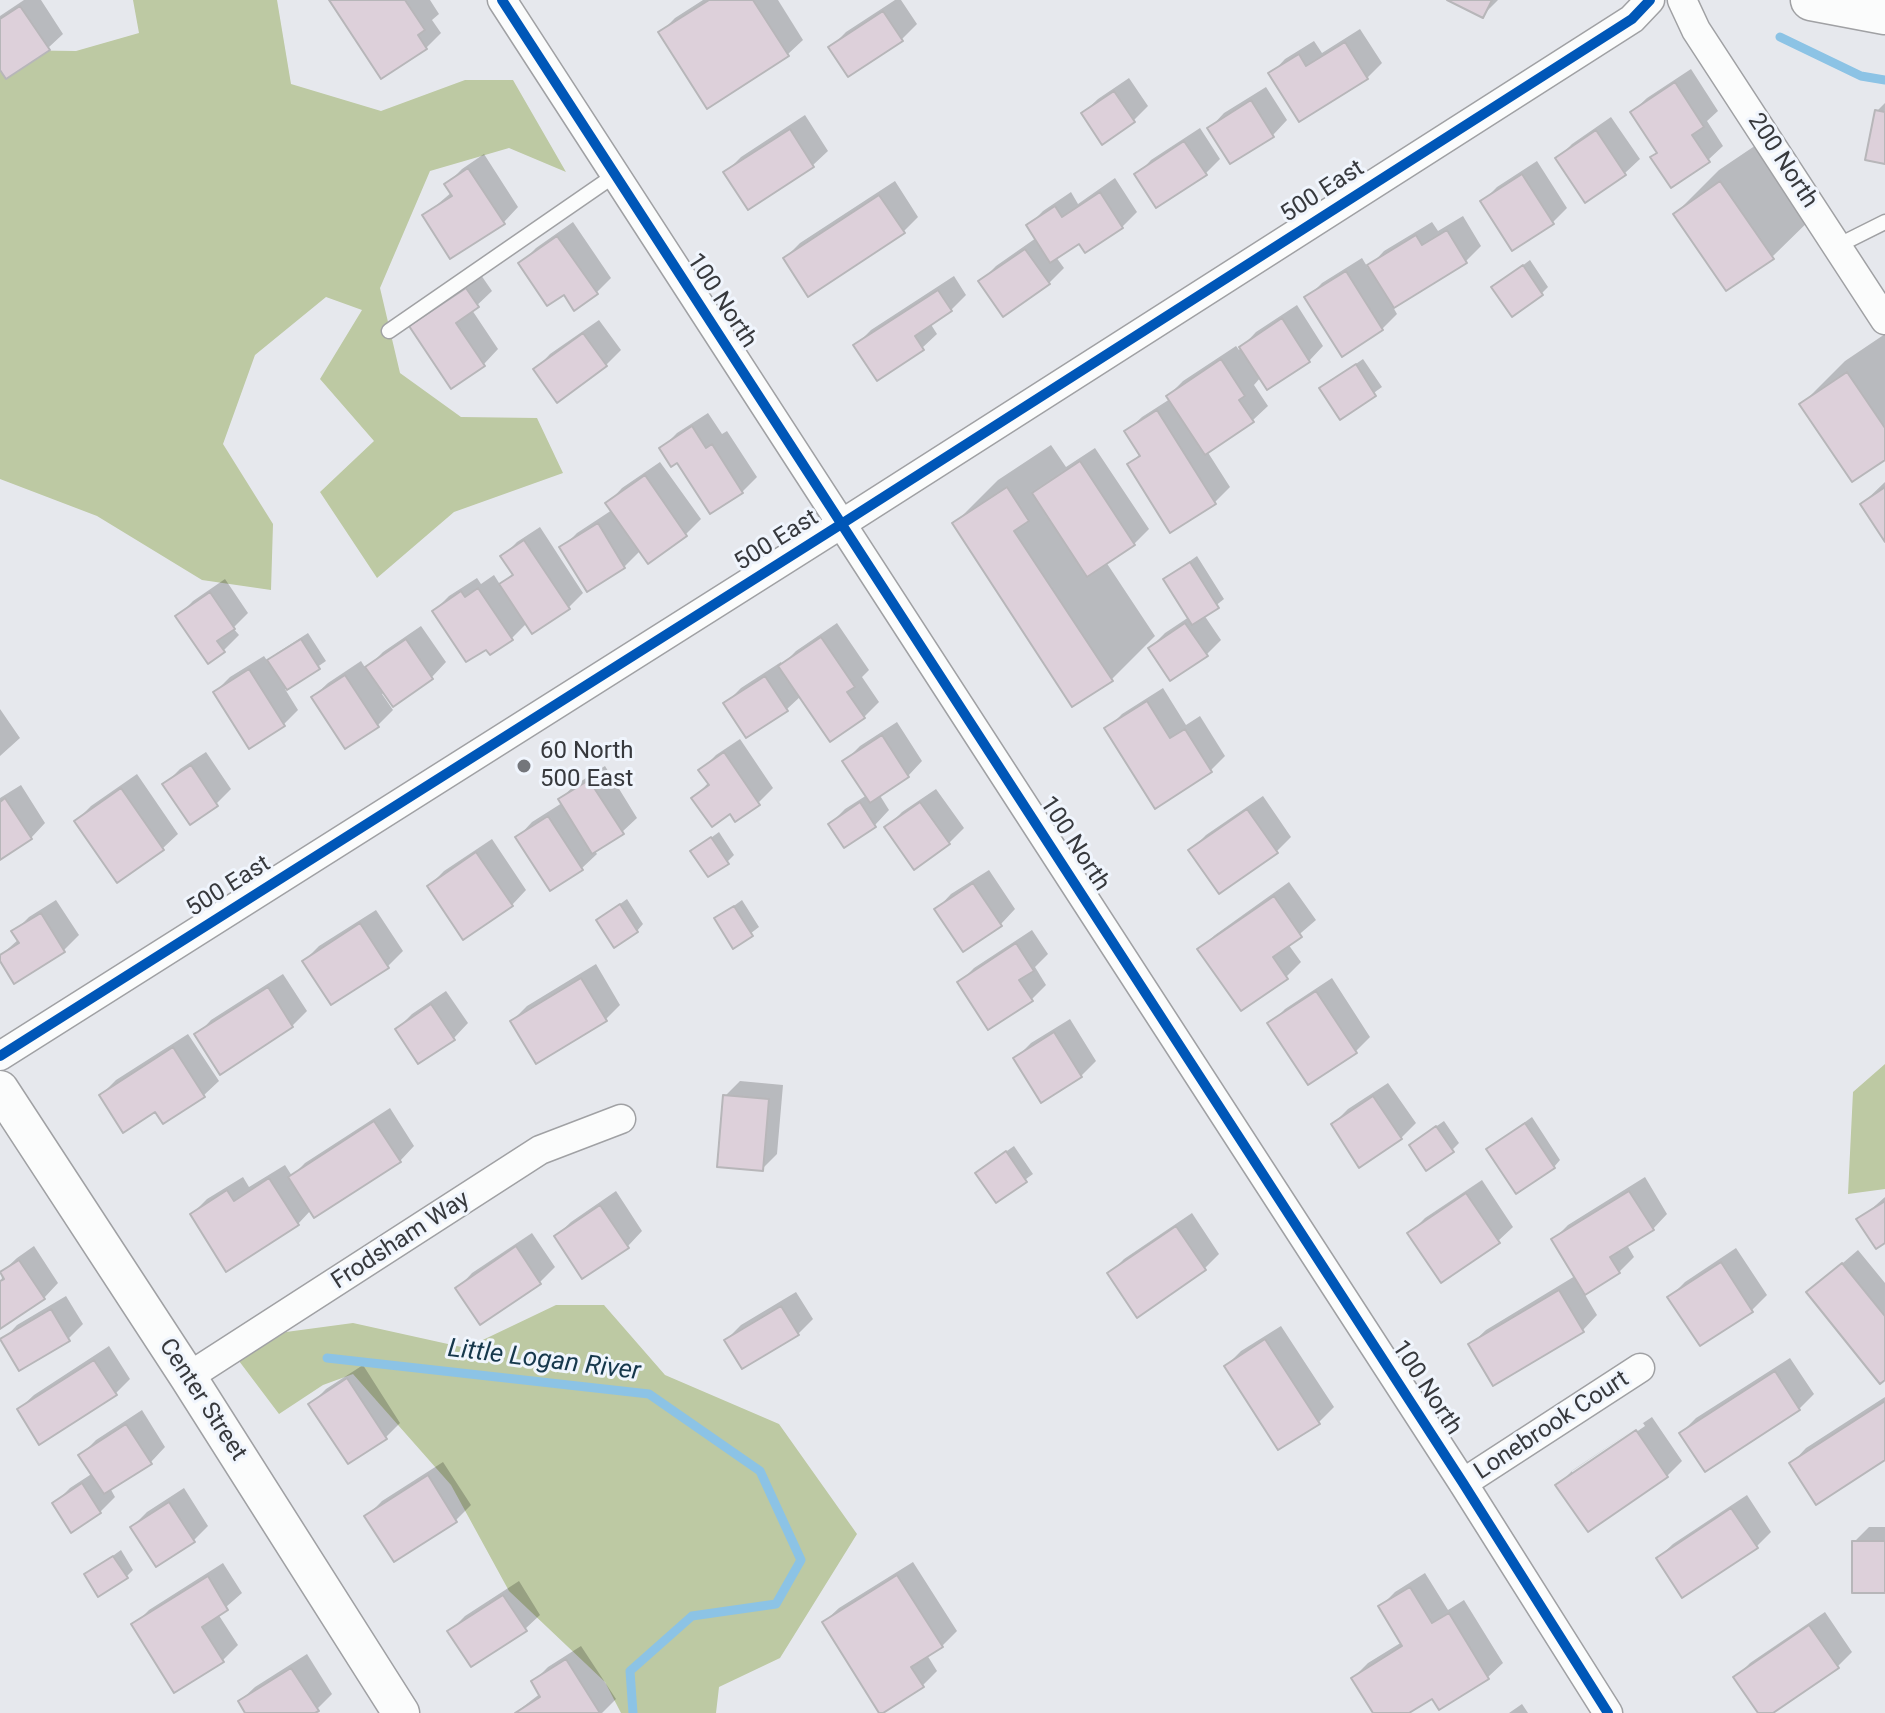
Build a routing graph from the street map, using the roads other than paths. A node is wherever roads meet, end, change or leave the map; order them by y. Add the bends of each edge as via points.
1 (502, 0) edge
2 (1650, 0) edge
3 (1682, 0) edge
4 (1811, 0) edge
5 (1885, 14) edge
6 (615, 175) junction
7 (1885, 222) edge
8 (1837, 246) junction
9 (1885, 320) edge
10 (389, 331) dead end
11 (843, 523) junction
12 (0, 1056) edge
13 (0, 1089) edge
14 (621, 1119) dead end
15 (1640, 1368) dead end
16 (188, 1377) junction
17 (1463, 1483) junction
18 (401, 1713) edge
19 (1608, 1713) edge

1 - 6 street, 100 North
2 - 11 street, 500 East via 1632,19
3 - 8 street, 200 North via 1696,30
4 - 5 main road
6 - 10 lane
6 - 11 street, 100 North
7 - 8 lane
8 - 9 street, 200 North
11 - 12 street, 500 East
11 - 17 street, 100 North
13 - 16 street, Center Street
14 - 16 street, Frodsham Way via 540,1150
15 - 17 street, Lonebrook Court
16 - 18 street, Center Street
17 - 19 street, 100 North

